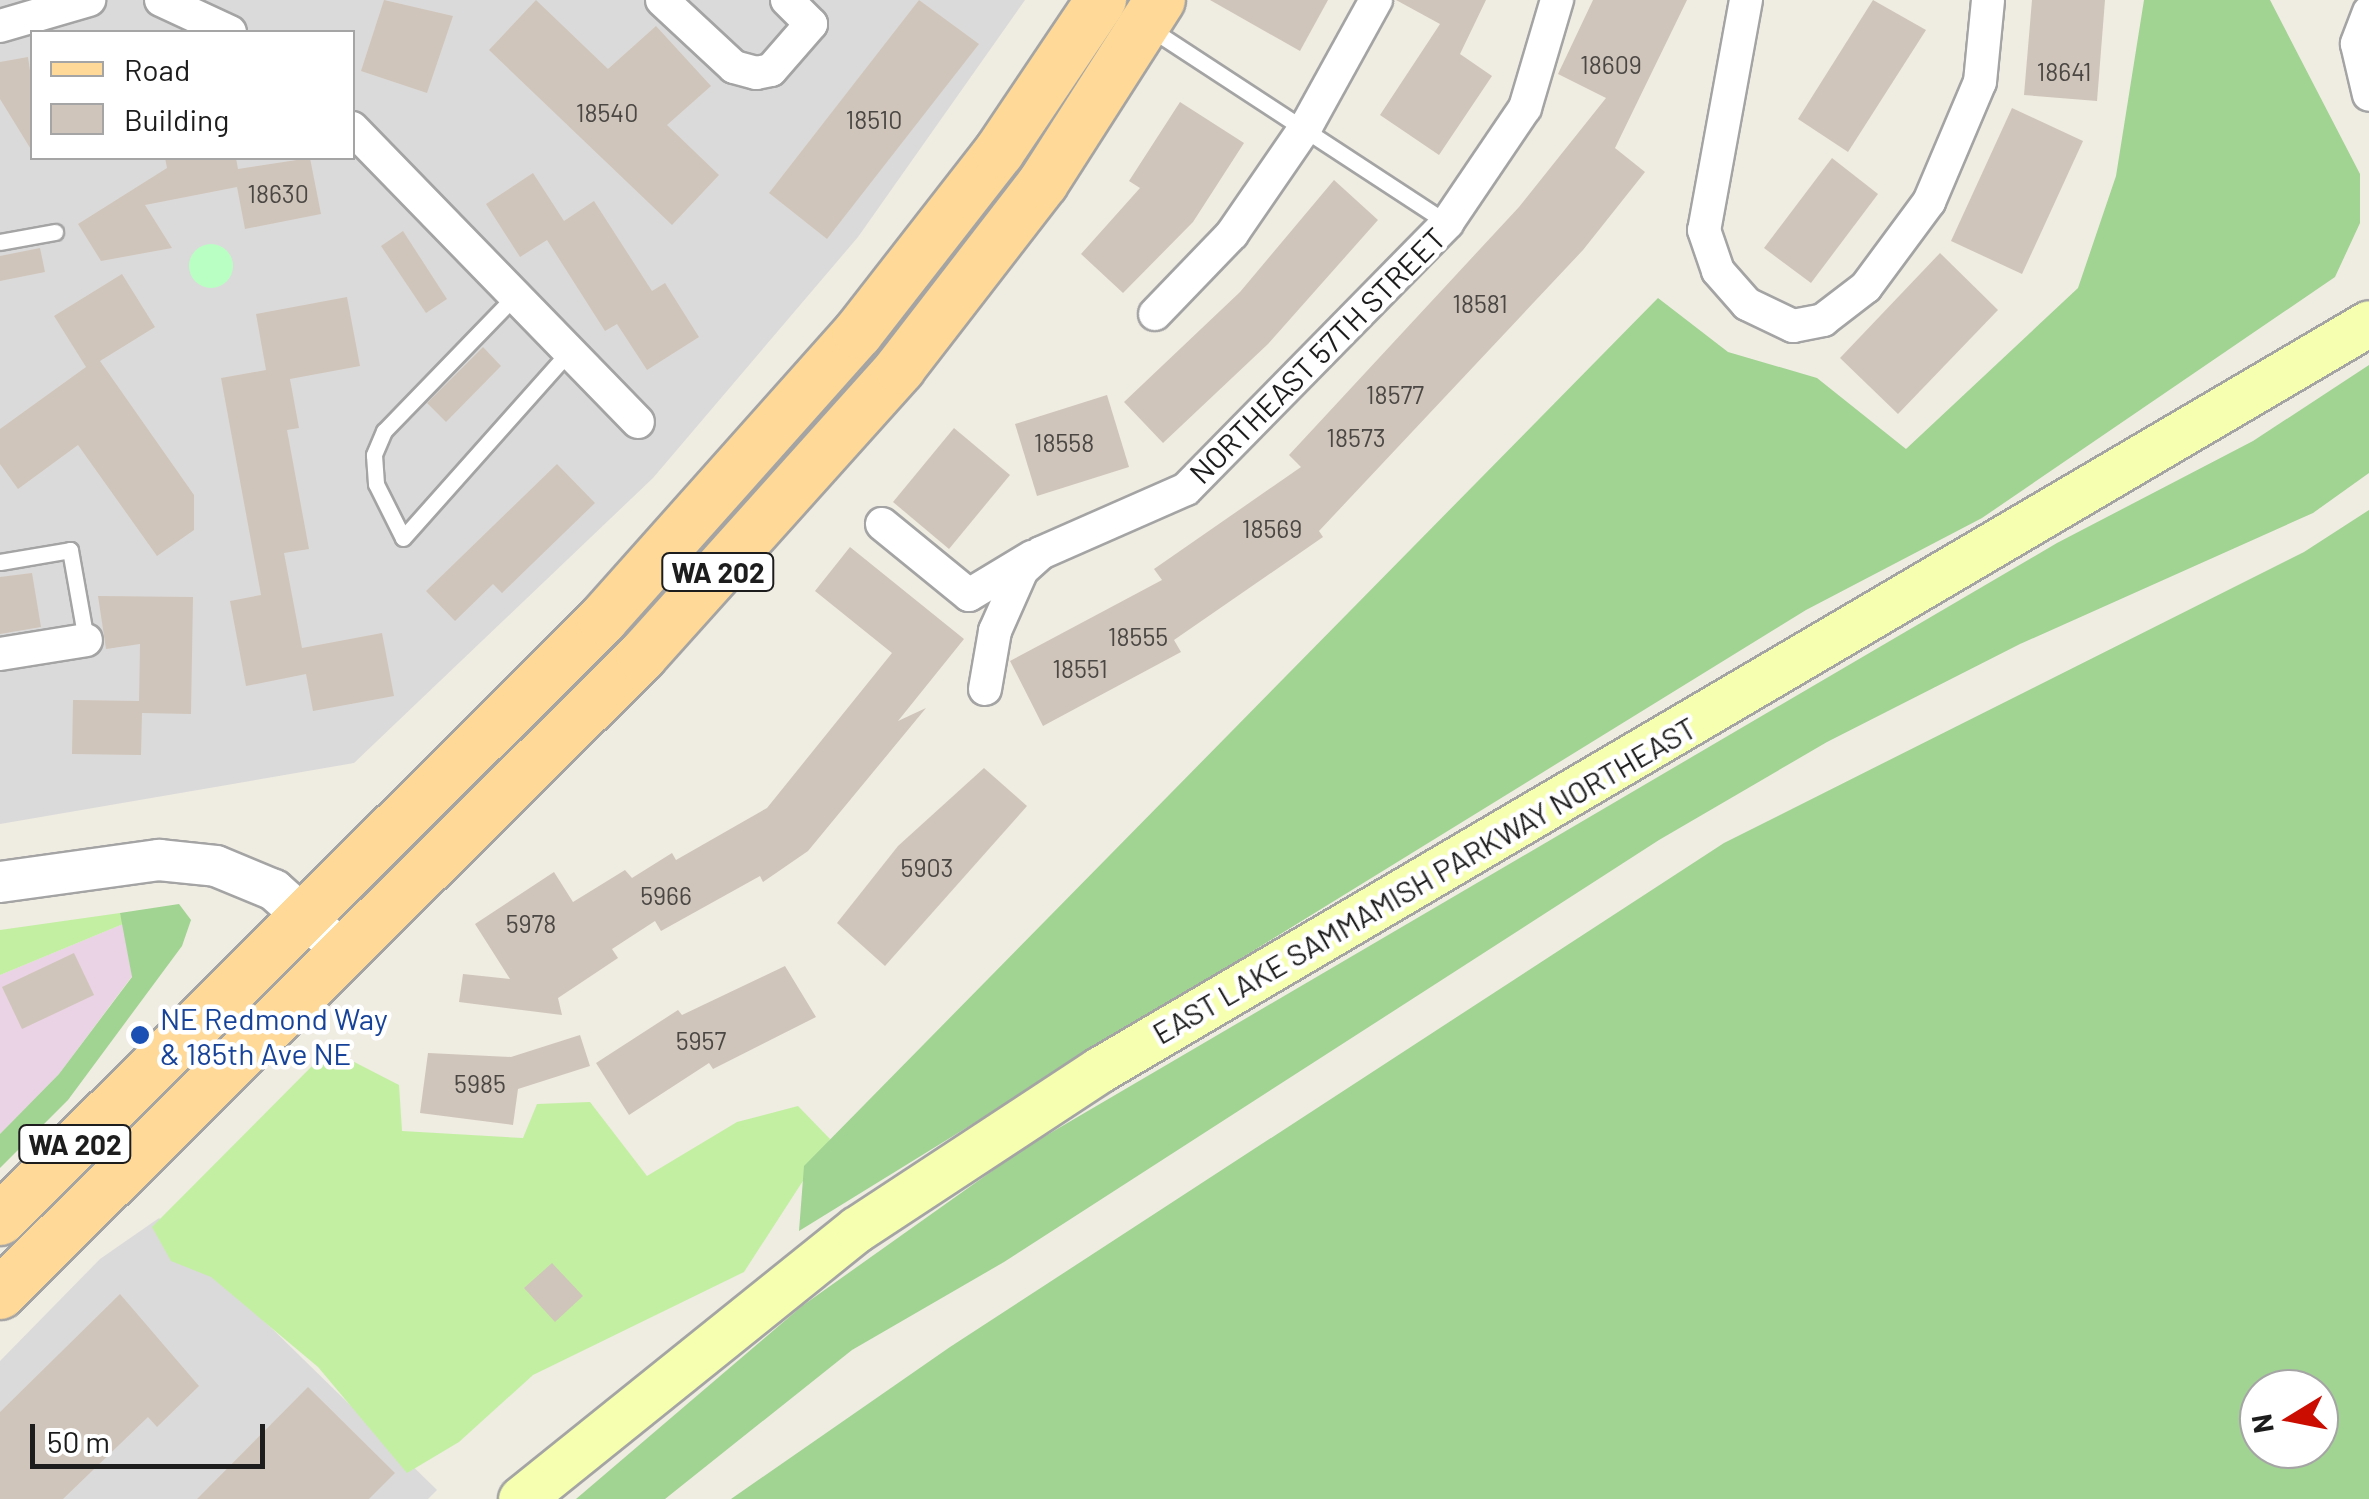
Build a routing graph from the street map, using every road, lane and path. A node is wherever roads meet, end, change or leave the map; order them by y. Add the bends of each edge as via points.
1 (90, 0) edge
2 (161, 0) edge
3 (662, 0) edge
4 (787, 0) edge
5 (1101, 0) edge
6 (1376, 0) edge
7 (1556, 0) edge
8 (1746, 0) edge
9 (1988, 0) edge
10 (2369, 12) edge
11 (1154, 13) edge
12 (20, 15) edge
13 (226, 30) edge
14 (2369, 95) edge
15 (1307, 125) junction
16 (355, 131) edge
17 (1448, 223) junction
18 (55, 232) dead end
19 (0, 242) edge
20 (512, 299) junction
21 (1155, 314) dead end
22 (2369, 322) edge
23 (569, 352) junction
24 (638, 422) dead end
25 (882, 524) dead end
26 (1041, 552) junction
27 (0, 562) edge
28 (86, 640) joint
29 (0, 654) edge
30 (985, 689) dead end
31 (0, 882) edge
32 (301, 914) junction
33 (341, 950) junction
34 (0, 1220) edge
35 (0, 1294) edge
36 (521, 1499) edge

1 - 12 street
2 - 13 street
3 - 4 street via 734,67 756,72 771,70 811,24
5 - 32 main road, WA 202 via 999,152 858,333 603,619
6 - 15 street
7 - 17 street, NORTHEAST 57TH STREET via 1526,108
8 - 9 street via 1704,230 1718,271 1748,304 1793,326 1823,320 1866,287 1929,202 1973,99
10 - 14 street via 2357,44
11 - 15 lane
11 - 33 main road, WA 202 via 1043,184 900,368 642,656
15 - 17 lane
15 - 21 street via 1232,234
16 - 20 street
17 - 26 street, NORTHEAST 57TH STREET via 1186,488
18 - 19 lane
20 - 23 street
20 - 23 lane via 384,430 374,455 376,484 403,538
22 - 36 main road, EAST LAKE SAMMAMISH PARKWAY NORTHEAST via 1099,1070 857,1229
23 - 24 street
25 - 26 street, NORTHEAST 57TH STREET via 969,595
26 - 30 street via 1022,570 995,631
27 - 28 lane via 70,550
28 - 29 street
31 - 32 street via 159,860 216,866 274,890
32 - 33 street
32 - 34 main road, WA 202
33 - 35 main road, WA 202

